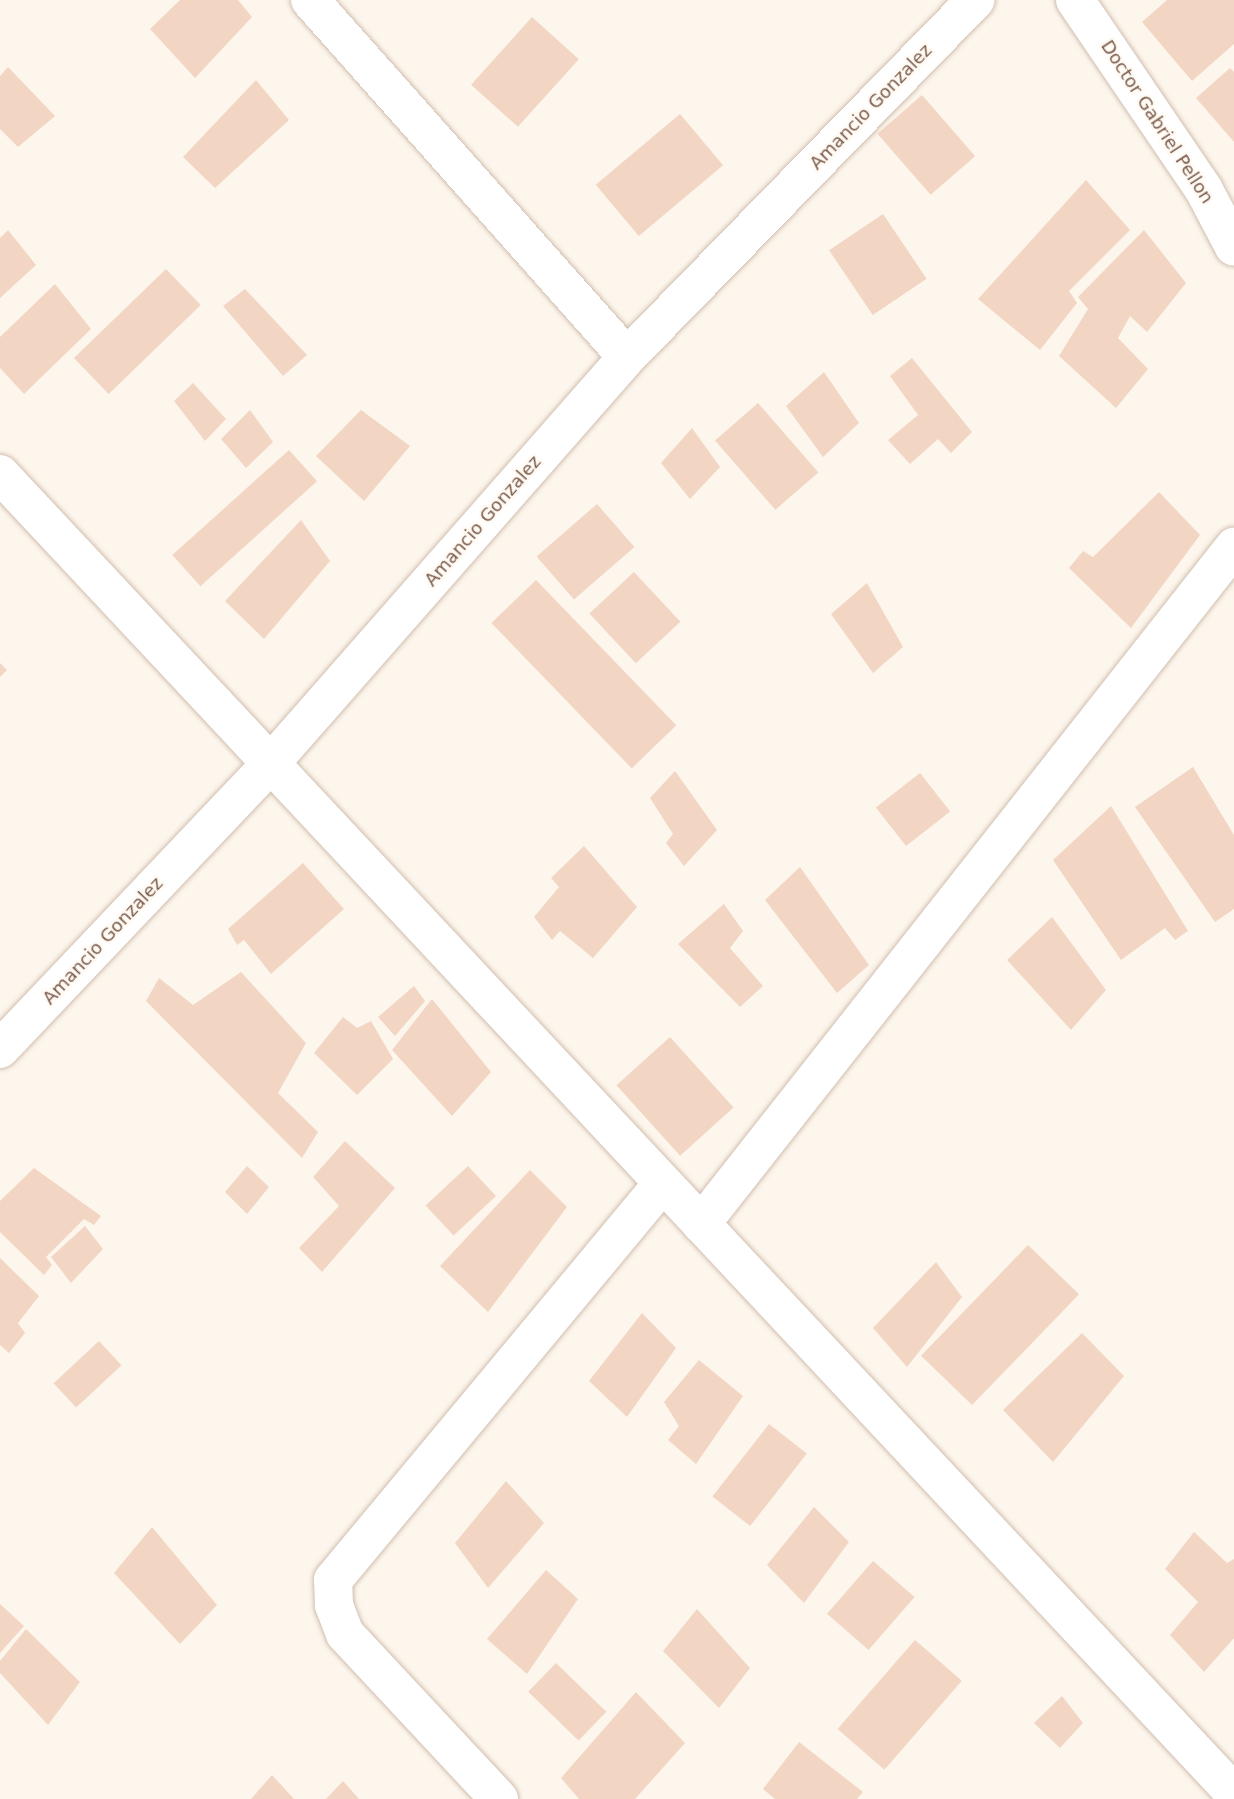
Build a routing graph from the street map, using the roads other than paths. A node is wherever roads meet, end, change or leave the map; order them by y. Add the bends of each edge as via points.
1 (310, 0) edge
2 (975, 0) edge
3 (1084, 3) edge
4 (1234, 247) edge
5 (627, 357) junction
6 (0, 474) edge
7 (1234, 547) edge
8 (270, 764) junction
9 (0, 1049) edge
10 (663, 1183) junction
11 (701, 1224) junction
12 (1234, 1793) edge
13 (499, 1799) edge

1 - 5 street
2 - 5 street, Amancio Gonzalez
3 - 4 street, Doctor Gabriel Pellon via 1204,190
5 - 8 street, Amancio Gonzalez
6 - 8 street
7 - 11 street
8 - 9 street, Amancio Gonzalez
8 - 10 street
10 - 11 street
10 - 13 street via 333,1580 334,1605 345,1633
11 - 12 street

